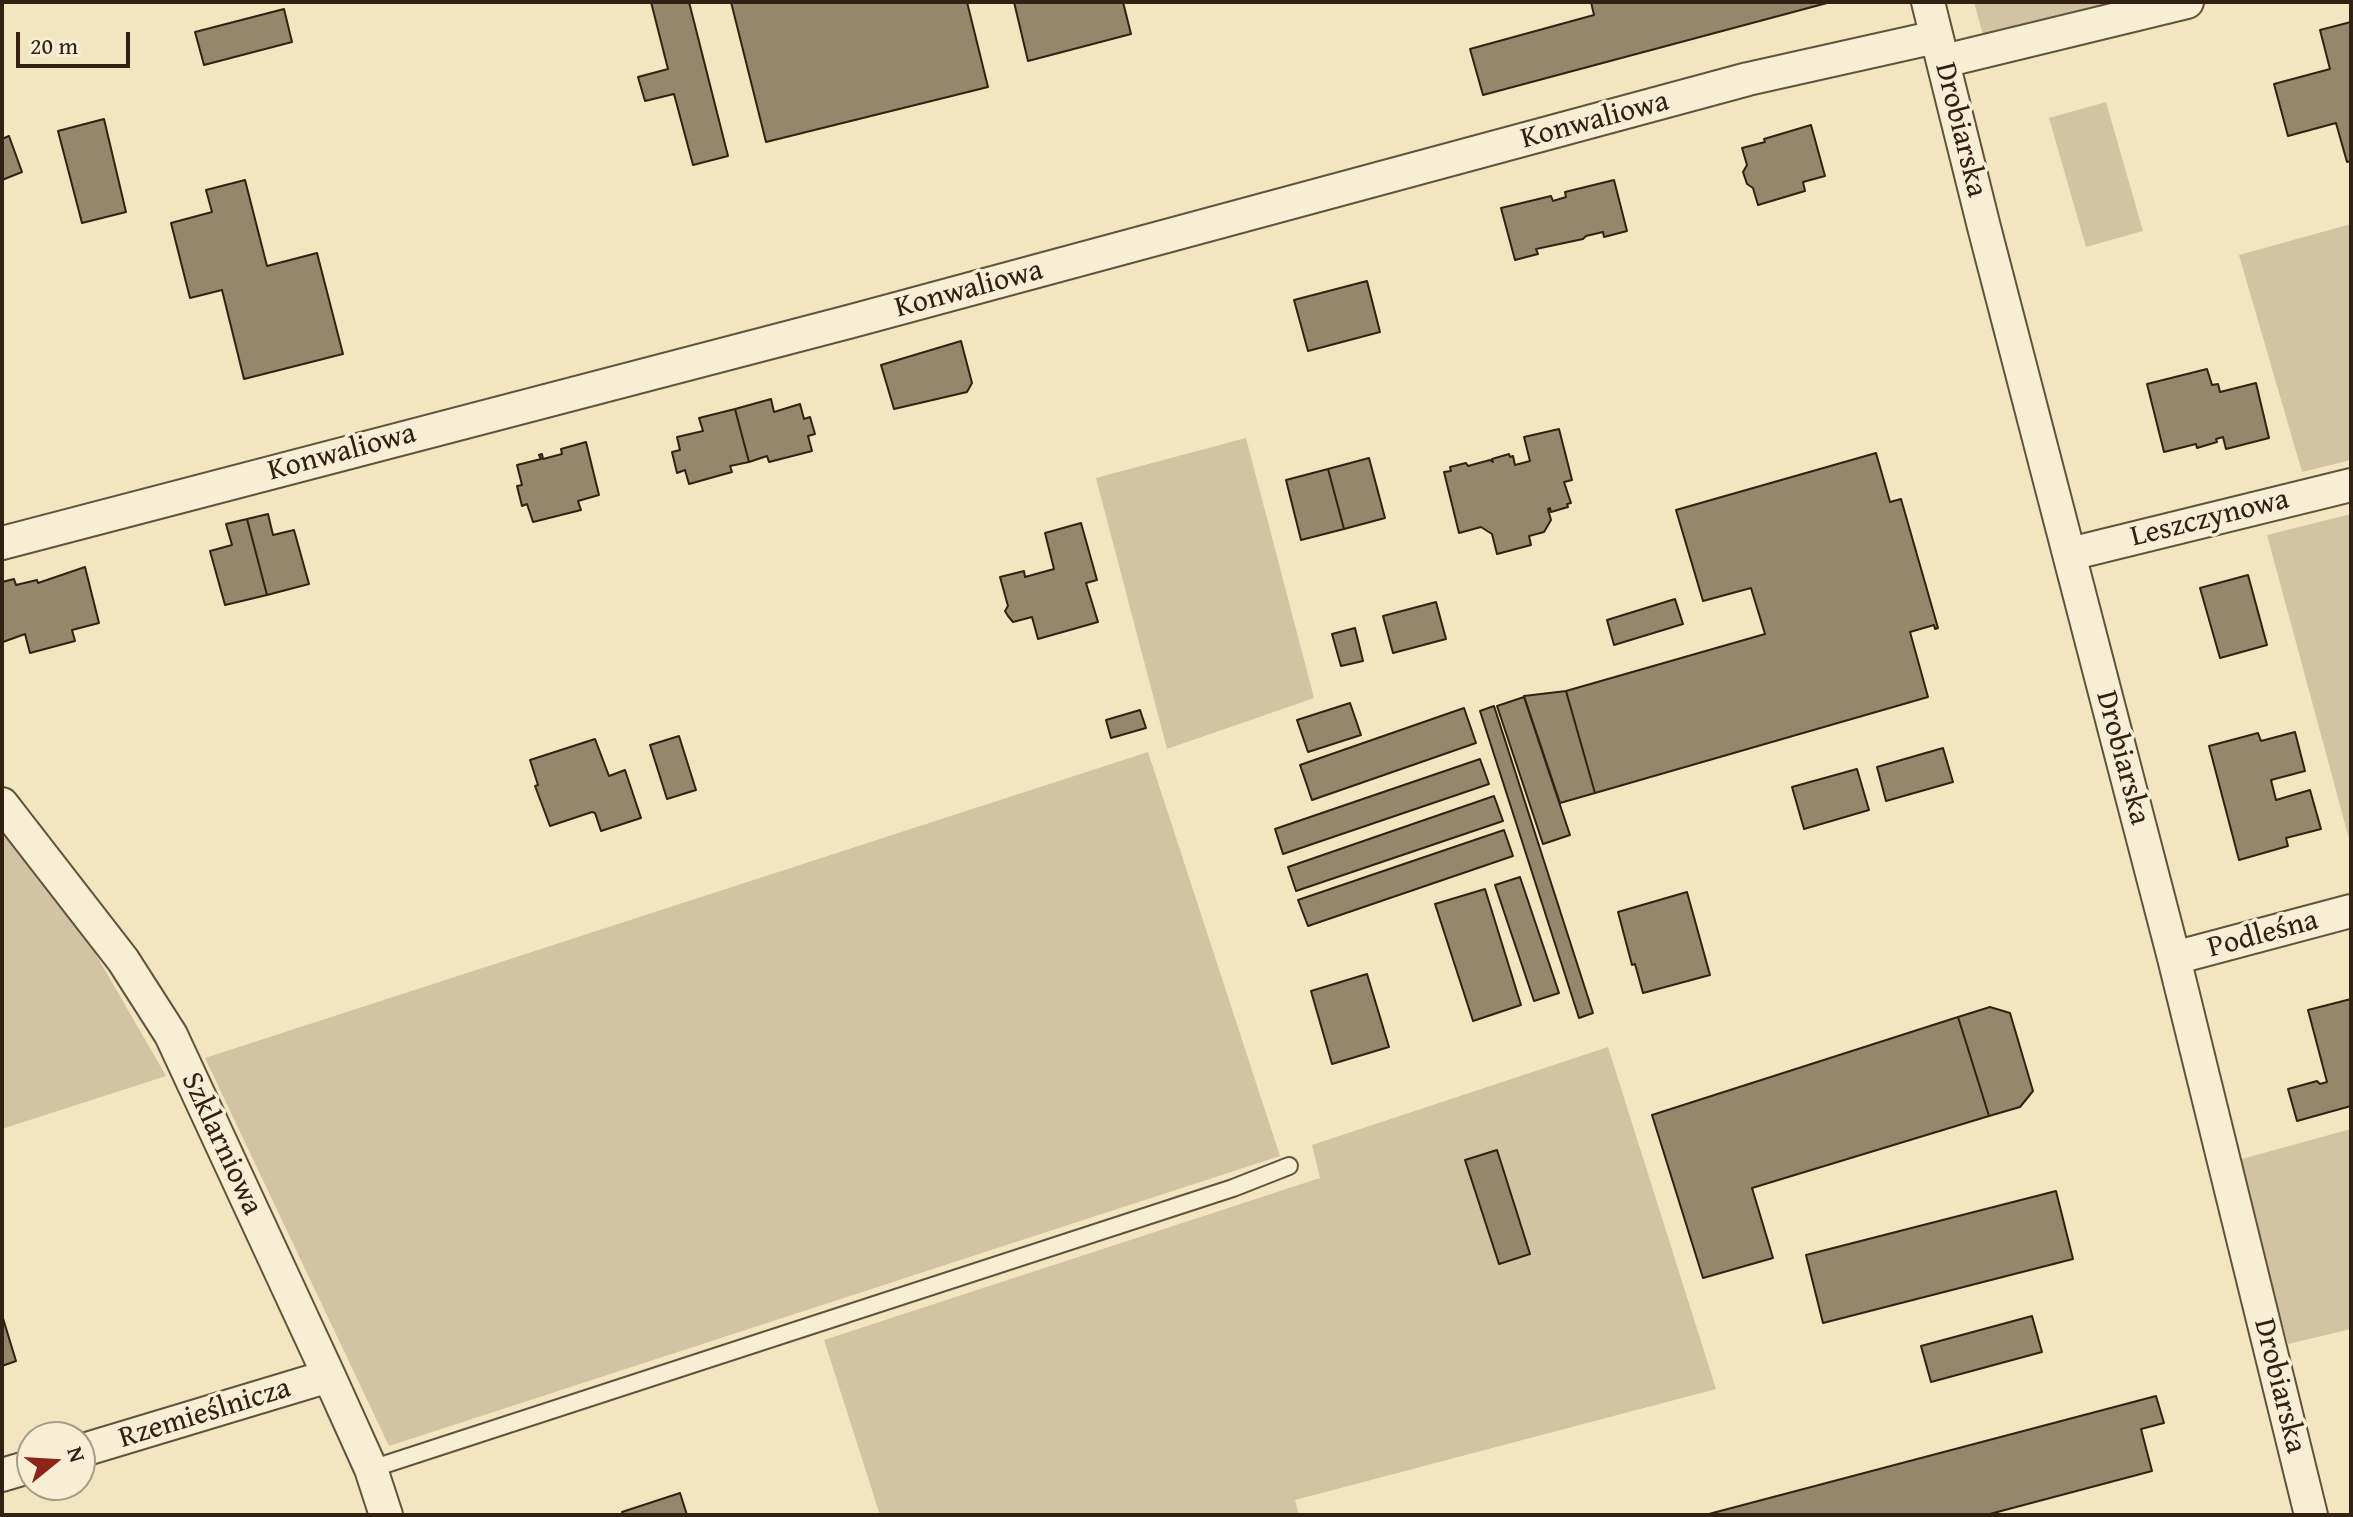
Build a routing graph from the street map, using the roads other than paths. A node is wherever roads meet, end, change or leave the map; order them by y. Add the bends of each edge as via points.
1 (1928, 2) edge
2 (2187, 2) edge
3 (1940, 49) junction
4 (2351, 485) edge
5 (2, 543) edge
6 (2070, 554) junction
7 (2, 804) edge
8 (2351, 911) edge
9 (2174, 958) junction
10 (1289, 1166) dead end
11 (329, 1376) junction
12 (96, 1446) edge
13 (371, 1469) junction
14 (386, 1515) edge
15 (2311, 1515) edge

1 - 3 street, Drobiarska
2 - 3 street, Konwaliowa
3 - 5 street, Konwaliowa via 1748,79
3 - 6 street, Drobiarska
4 - 6 street, Leszczynowa
6 - 9 street, Drobiarska
7 - 11 street, Szklarniowa via 123,960 171,1035
8 - 9 street, Podleśna
9 - 15 street, Drobiarska
10 - 13 lane
11 - 12 street, Rzemieślnicza
11 - 13 street, Szklarniowa
13 - 14 street, Szklarniowa

